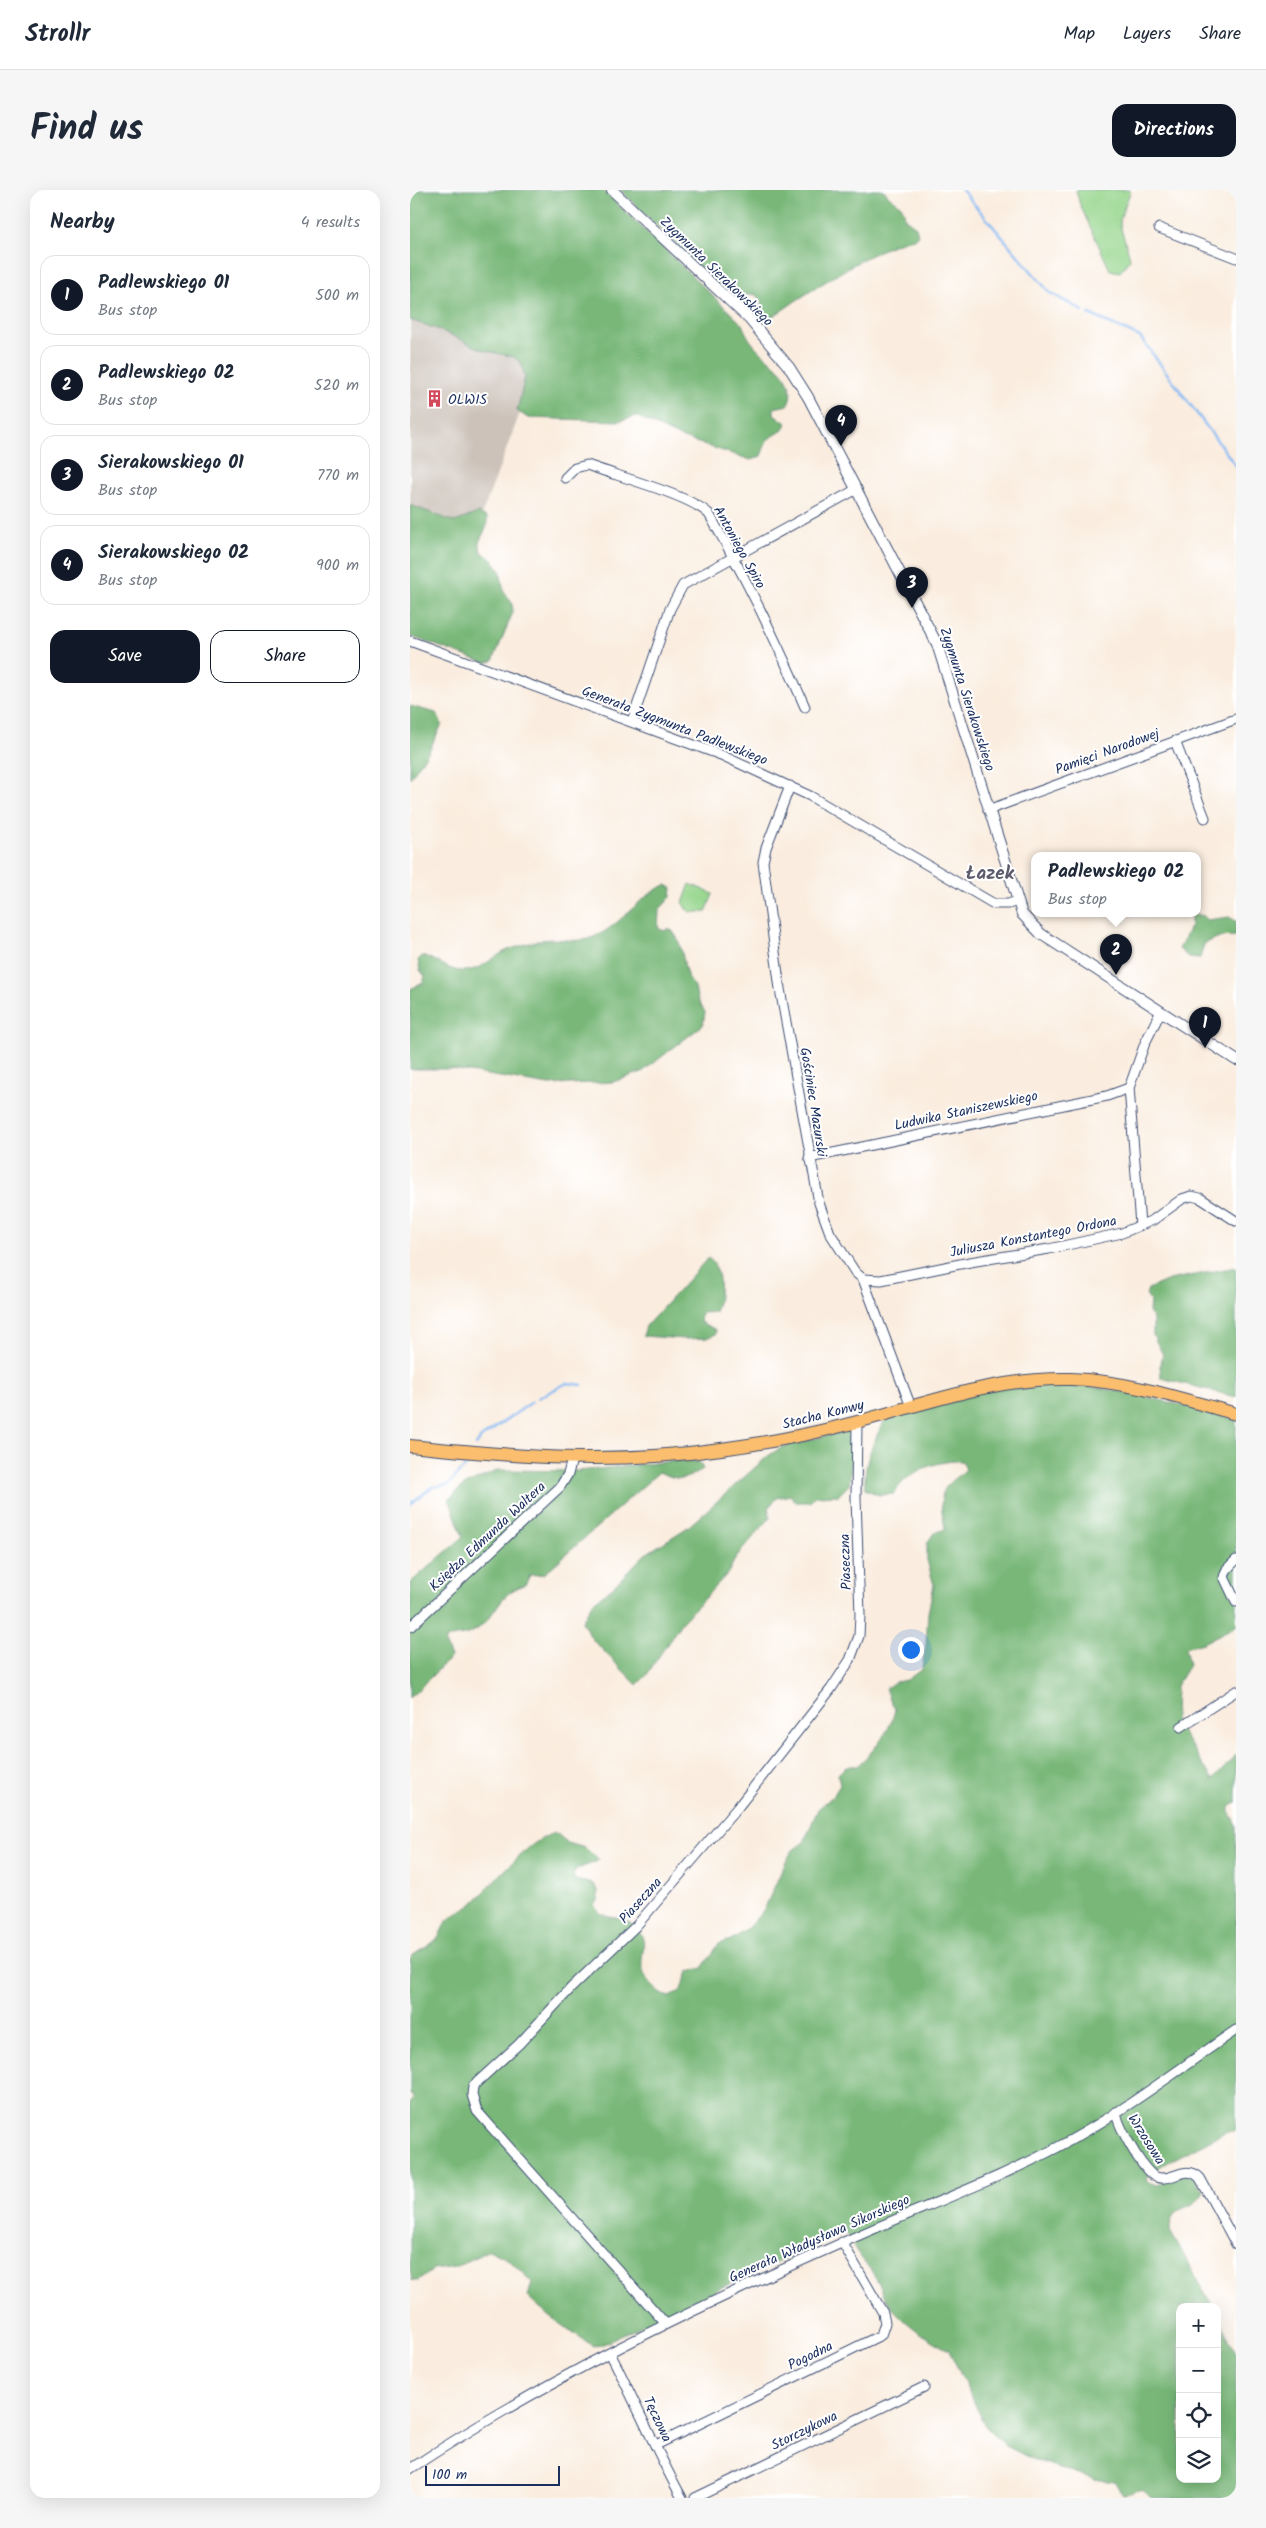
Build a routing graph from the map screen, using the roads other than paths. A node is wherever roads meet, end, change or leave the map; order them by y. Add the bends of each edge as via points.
1 (612, 190) edge
2 (1159, 228) dead end
3 (1236, 258) edge
4 (565, 478) dead end
5 (857, 489) junction
6 (732, 556) junction
7 (410, 641) edge
8 (805, 707) dead end
9 (1236, 719) edge
10 (632, 721) junction
11 (1176, 741) junction
12 (790, 786) junction
13 (988, 810) junction
14 (1205, 818) dead end
15 (1016, 901) junction
16 (1160, 1013) junction
17 (1236, 1060) edge
18 (1129, 1088) junction
19 (809, 1158) junction
20 (1236, 1221) edge
21 (1140, 1225) junction
22 (863, 1279) junction
23 (911, 1407) junction
24 (1236, 1414) edge
25 (858, 1422) junction
26 (410, 1446) edge
27 (572, 1459) junction
28 (1236, 1560) edge
29 (1236, 1602) edge
30 (410, 1627) edge
31 (1236, 1691) edge
32 (1181, 1727) dead end
33 (1236, 2030) edge
34 (1116, 2112) junction
35 (842, 2242) junction
36 (1236, 2244) edge
37 (665, 2323) junction
38 (610, 2352) junction
39 (924, 2387) dead end
40 (656, 2445) junction
41 (410, 2469) edge
42 (682, 2498) edge
43 (695, 2498) edge

1 - 5 street, Zygmunta Sierakowskiego via 767,339 808,398
2 - 3 street
4 - 6 street, Antoniego Spiro via 575,468 587,466 694,503 709,514
5 - 6 street
5 - 13 street, Zygmunta Sierakowskiego via 937,644
6 - 8 street, Antoniego Spiro
6 - 10 street via 692,578 678,591
7 - 10 street, Generała Zygmunta Padlewskiego
9 - 11 street, Pamięci Narodowej
10 - 12 street, Generała Zygmunta Padlewskiego
11 - 13 street, Pamięci Narodowej
11 - 14 street
12 - 15 street, Generała Zygmunta Padlewskiego via 994,904
12 - 19 street, Gościniec Mazurski via 766,848 764,871
13 - 15 street, Zygmunta Sierakowskiego
15 - 16 street via 1030,925 1040,934
16 - 17 street
16 - 18 street
18 - 19 street, Ludwika Staniszewskiego via 1107,1096
18 - 21 street
19 - 22 street, Gościniec Mazurski via 826,1225 855,1272
20 - 21 street, Juliusza Konstantego Ordona via 1200,1198 1191,1196
21 - 22 street, Juliusza Konstantego Ordona via 1122,1233 1049,1249 880,1280
22 - 23 street, Gościniec Mazurski
23 - 24 main road, Stacha Konwy via 1005,1383 1072,1379 1138,1388
23 - 25 main road, Stacha Konwy
25 - 27 main road, Stacha Konwy via 696,1453 627,1459
25 - 37 street, Piaseczna via 856,1498 860,1615 859,1636 850,1660 738,1807 636,1926 473,2086 476,2110
26 - 27 main road, Stacha Konwy
27 - 30 street, Księdza Edmunda Waltera via 560,1487
28 - 29 street via 1224,1577
31 - 32 street
33 - 34 street, Generała Władysława Sikorskiego
34 - 35 street, Generała Władysława Sikorskiego via 1035,2159
34 - 36 street, Wrzosowa via 1125,2134 1154,2177 1163,2178 1186,2171 1200,2178
35 - 37 street, Generała Władysława Sikorskiego
35 - 40 street, Pogodna via 883,2313 885,2323 881,2335
37 - 38 street, Generała Władysława Sikorskiego
38 - 40 street, Tęczowa
38 - 41 street, Generała Władysława Sikorskiego
39 - 43 street, Storczykowa
40 - 42 street, Tęczowa via 662,2463

